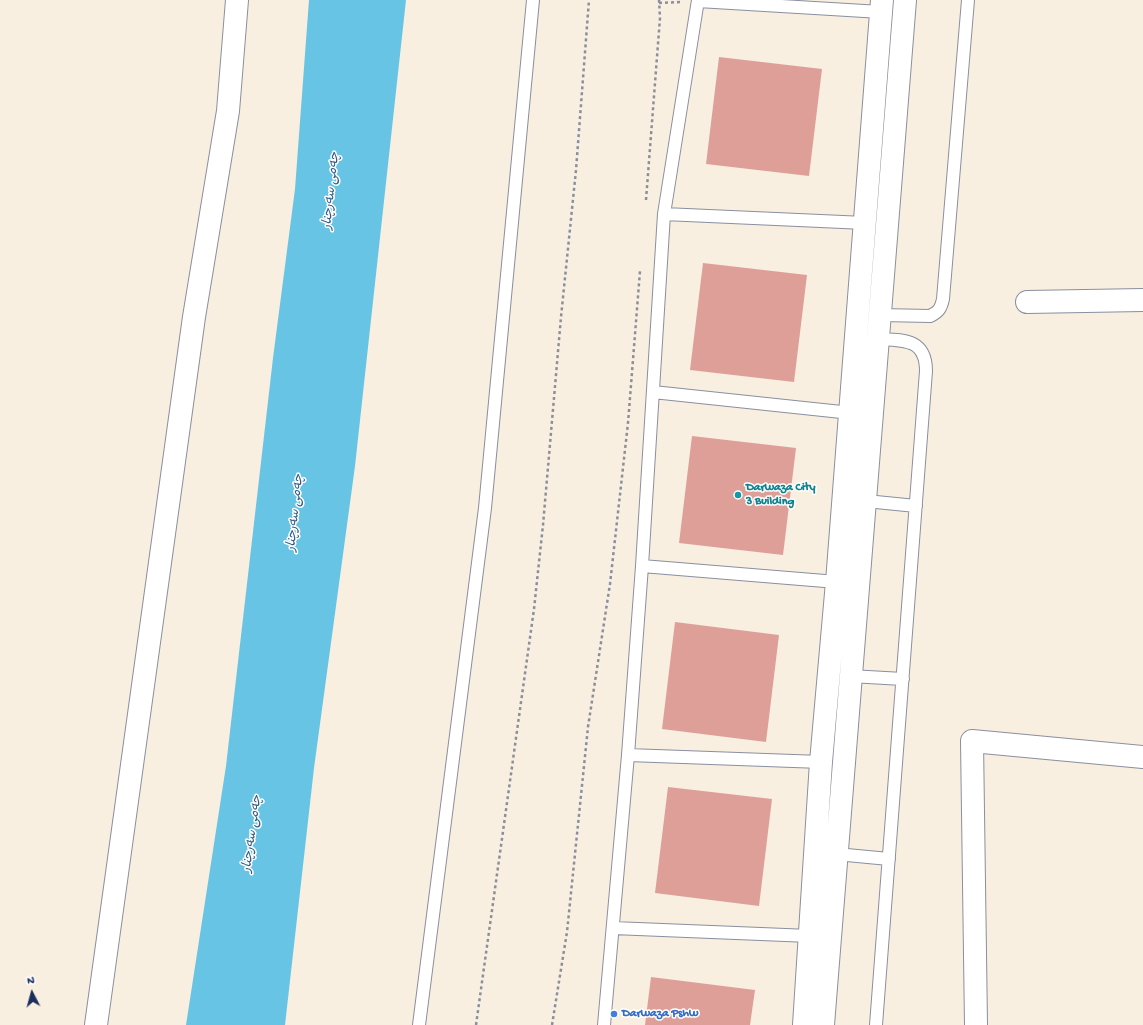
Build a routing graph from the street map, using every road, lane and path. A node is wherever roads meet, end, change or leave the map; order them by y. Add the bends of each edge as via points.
1 (237, 0) edge
2 (533, 0) edge
3 (589, 0) edge
4 (659, 0) edge
5 (905, 0) edge
6 (968, 0) edge
7 (698, 1) edge
8 (882, 6) edge
9 (646, 201) dead end
10 (664, 214) junction
11 (865, 224) junction
12 (641, 265) dead end
13 (1143, 300) edge
14 (1026, 302) dead end
15 (881, 315) junction
16 (879, 339) junction
17 (652, 392) junction
18 (850, 413) junction
19 (866, 501) junction
20 (916, 506) junction
21 (642, 566) junction
22 (837, 582) junction
23 (850, 676) junction
24 (903, 679) junction
25 (628, 755) junction
26 (1143, 757) edge
27 (821, 762) junction
28 (836, 854) junction
29 (889, 859) junction
30 (613, 928) junction
31 (810, 936) junction
32 (96, 1025) edge
33 (419, 1025) edge
34 (476, 1025) edge
35 (552, 1025) edge
36 (604, 1025) edge
37 (804, 1025) edge
38 (823, 1025) edge
39 (876, 1025) edge
40 (976, 1025) edge

1 - 32 street via 228,111 194,317
2 - 33 lane via 485,508
3 - 34 path via 576,170 534,609
4 - 9 path via 660,18
5 - 15 street
6 - 15 lane via 942,306 930,316
7 - 8 lane
7 - 10 lane
8 - 11 street
10 - 11 lane
10 - 17 lane
11 - 18 street
12 - 35 path via 628,423 610,584 588,727 567,932
13 - 14 street
15 - 16 street
16 - 19 street
16 - 20 lane via 903,340 914,344 922,351 926,360
17 - 18 lane
17 - 21 lane
18 - 22 street
19 - 20 lane
19 - 23 street
20 - 24 lane
21 - 22 lane
21 - 25 lane
22 - 27 street
23 - 24 lane
23 - 28 street
24 - 29 lane
25 - 27 lane
25 - 30 lane
26 - 40 street via 972,741
27 - 31 street
28 - 29 lane
28 - 38 street
29 - 39 lane
30 - 31 lane
30 - 36 lane
31 - 37 street

